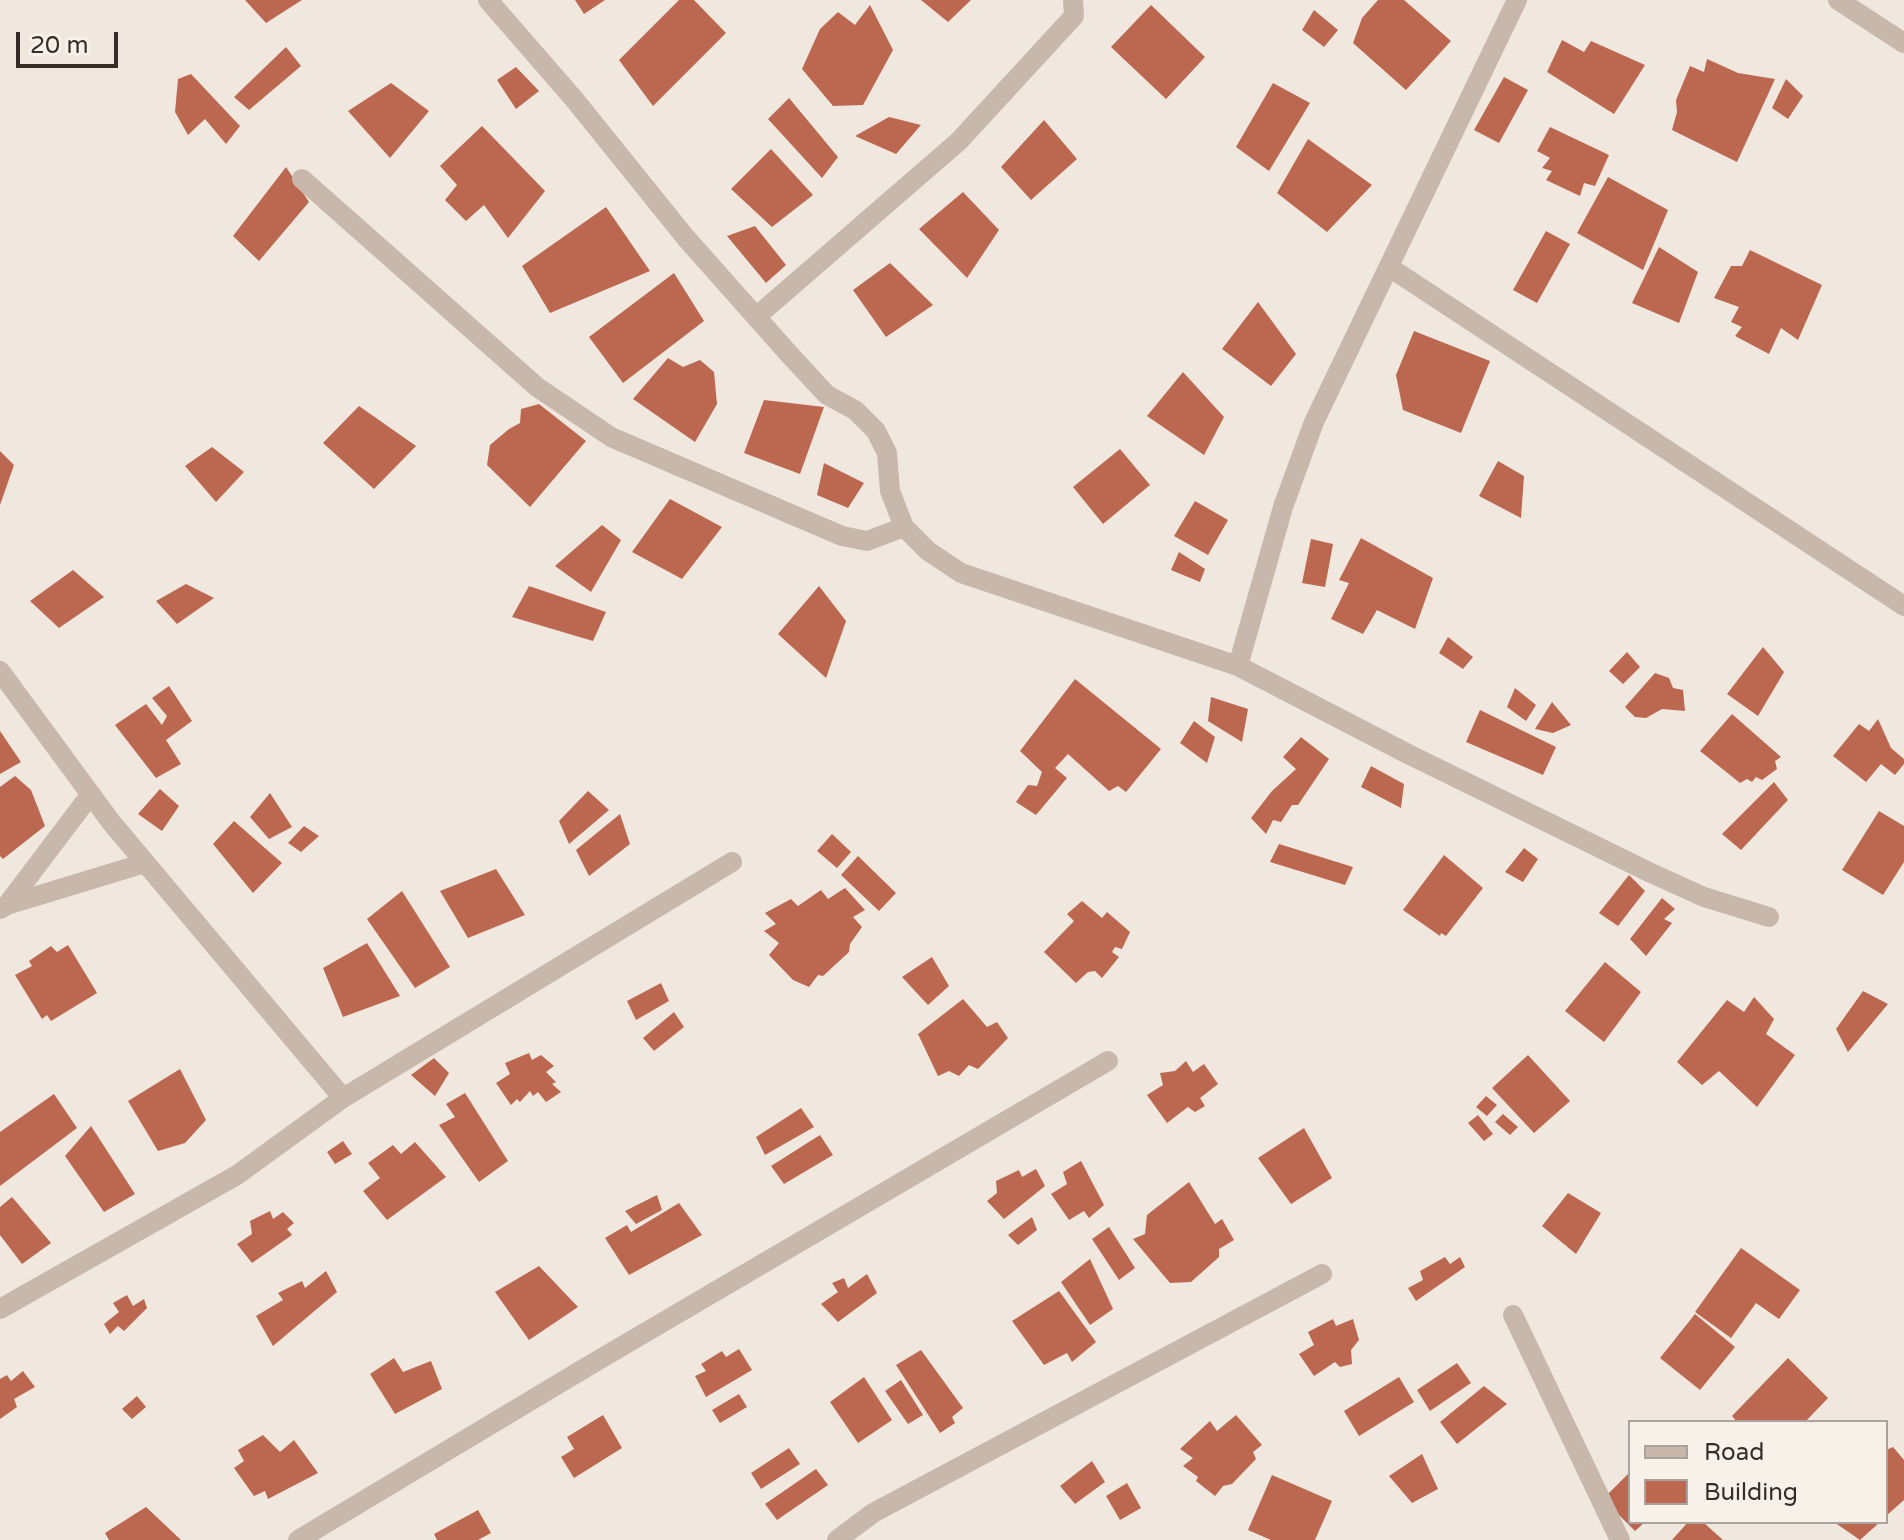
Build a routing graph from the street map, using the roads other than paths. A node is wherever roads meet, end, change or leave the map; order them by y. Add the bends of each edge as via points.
1 (488, 0) edge
2 (1073, 0) edge
3 (1517, 0) edge
4 (1838, 0) edge
5 (1904, 43) edge
6 (302, 179) dead end
7 (1389, 267) junction
8 (756, 317) junction
9 (904, 527) junction
10 (1904, 606) edge
11 (1238, 666) junction
12 (0, 671) edge
13 (91, 794) junction
14 (732, 862) dead end
15 (145, 863) junction
16 (4, 907) edge
17 (1769, 917) dead end
18 (1108, 1061) dead end
19 (343, 1098) junction
20 (1322, 1274) dead end
21 (0, 1309) edge
22 (1513, 1315) dead end
23 (298, 1540) edge
24 (837, 1540) edge
25 (1620, 1540) edge

1 - 8 street
2 - 8 street via 1074,16 959,141
3 - 7 street
4 - 5 street
6 - 9 street via 537,387 611,437 842,536 867,541
7 - 10 street
7 - 11 street via 1314,422 1283,507
8 - 9 street via 827,395 855,410 876,431 887,453 890,491
9 - 11 street via 961,573
11 - 17 street via 1651,873
12 - 13 street
13 - 15 street
13 - 16 street
14 - 19 street
15 - 16 street
15 - 19 street
18 - 23 street
19 - 21 street via 237,1175
20 - 24 street via 873,1513
22 - 25 street

